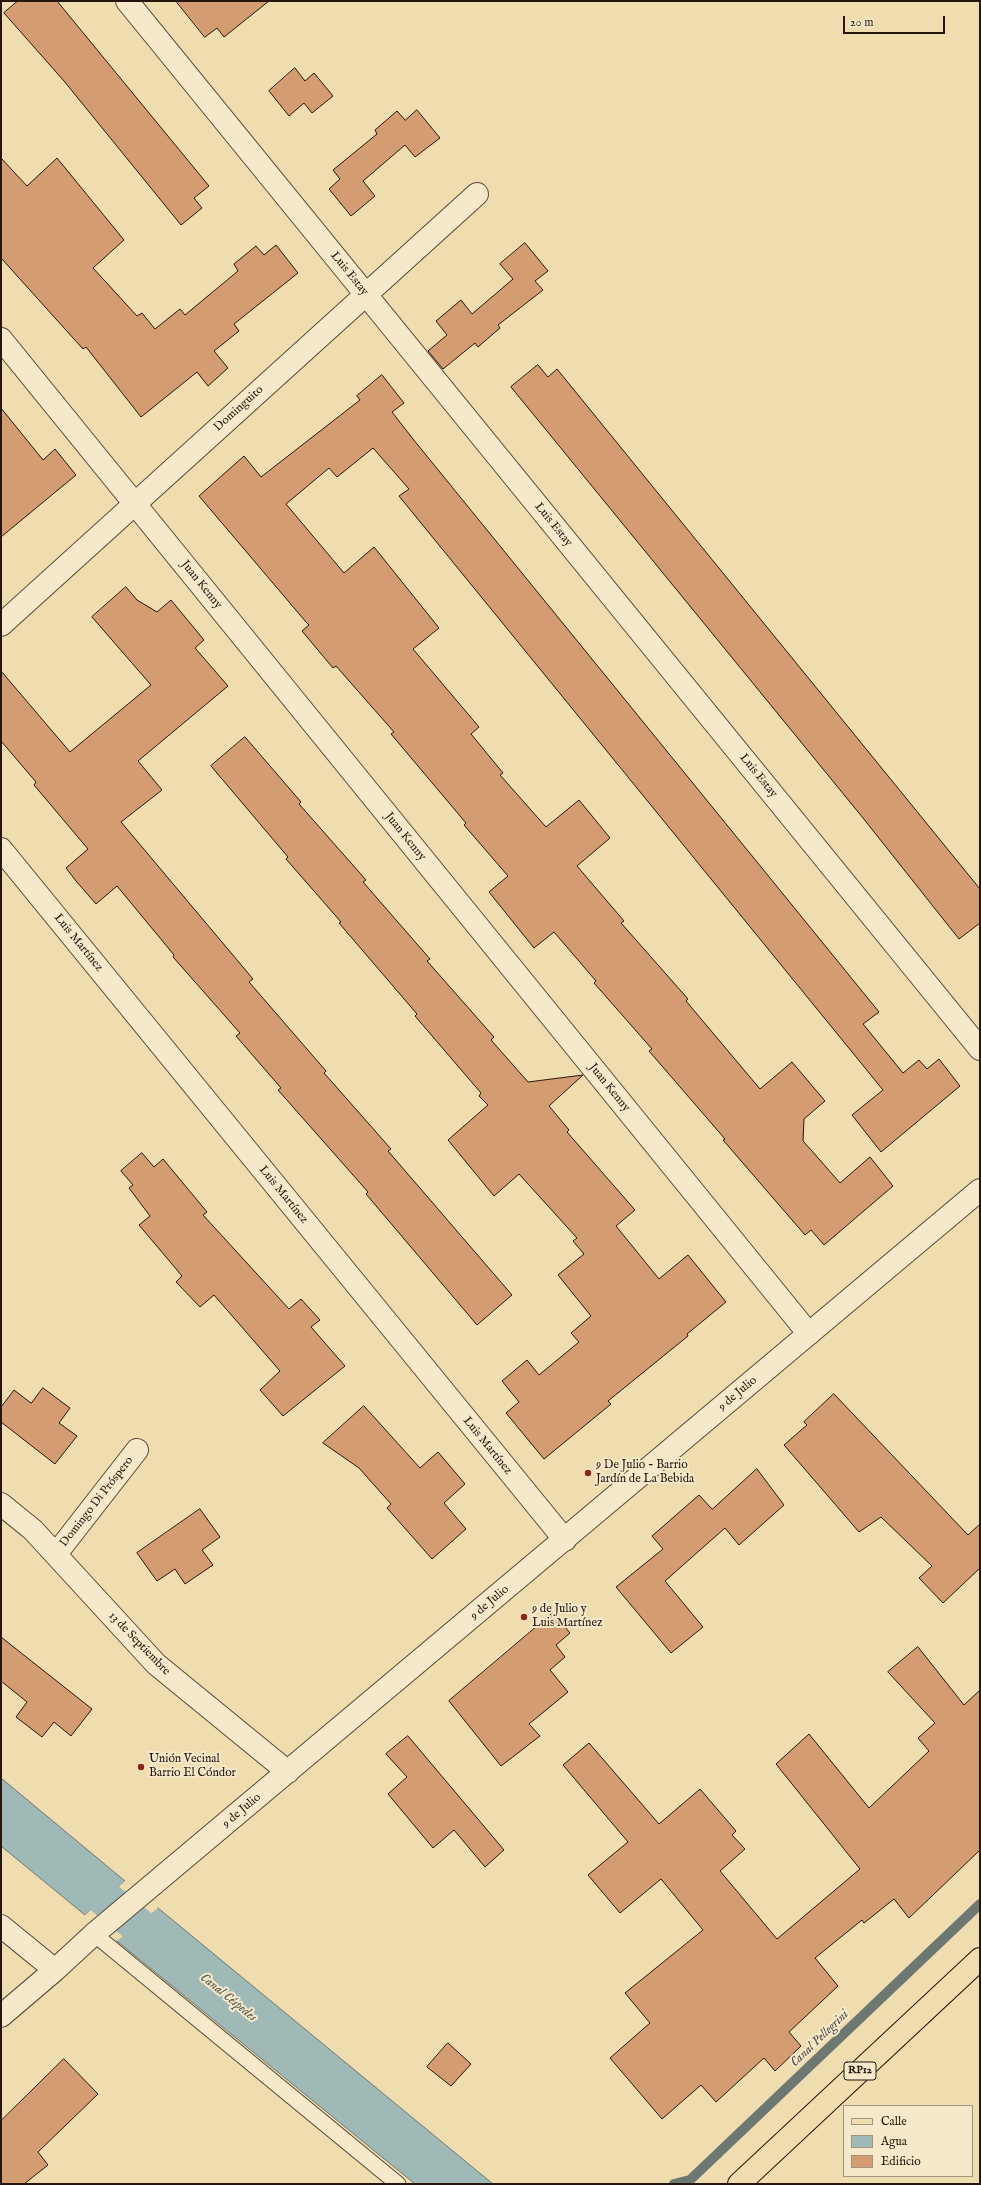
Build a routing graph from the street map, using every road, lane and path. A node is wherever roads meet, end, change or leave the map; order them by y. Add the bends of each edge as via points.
1 (127, 1) edge
2 (477, 194) dead end
3 (366, 295) junction
4 (1, 339) edge
5 (135, 504) junction
6 (1, 625) edge
7 (1, 849) edge
8 (980, 1049) edge
9 (980, 1190) edge
10 (809, 1334) junction
11 (137, 1450) dead end
12 (1, 1504) edge
13 (564, 1540) junction
14 (56, 1554) junction
15 (288, 1772) junction
16 (1, 1926) edge
17 (97, 1931) junction
18 (980, 1959) edge
19 (56, 1970) junction
20 (1, 2016) edge
21 (398, 2184) edge
22 (739, 2184) edge

1 - 3 street, Luis Estay
2 - 3 street, Dominguito
3 - 5 street, Dominguito
3 - 8 street, Luis Estay
4 - 5 street, Juan Kenny
5 - 6 street, Dominguito
5 - 10 street, Juan Kenny
7 - 13 street, Luis Martínez
9 - 10 street, 9 de Julio
10 - 13 street, 9 de Julio
11 - 14 street, Domingo Di Próspero
12 - 14 street, 13 de Septiembre via 33,1530
13 - 15 street, 9 de Julio
14 - 15 street, 13 de Septiembre via 156,1664
15 - 17 street, 9 de Julio
16 - 19 street
17 - 19 street, 9 de Julio
17 - 21 lane
18 - 22 main road, RP12
19 - 20 street, 9 de Julio

